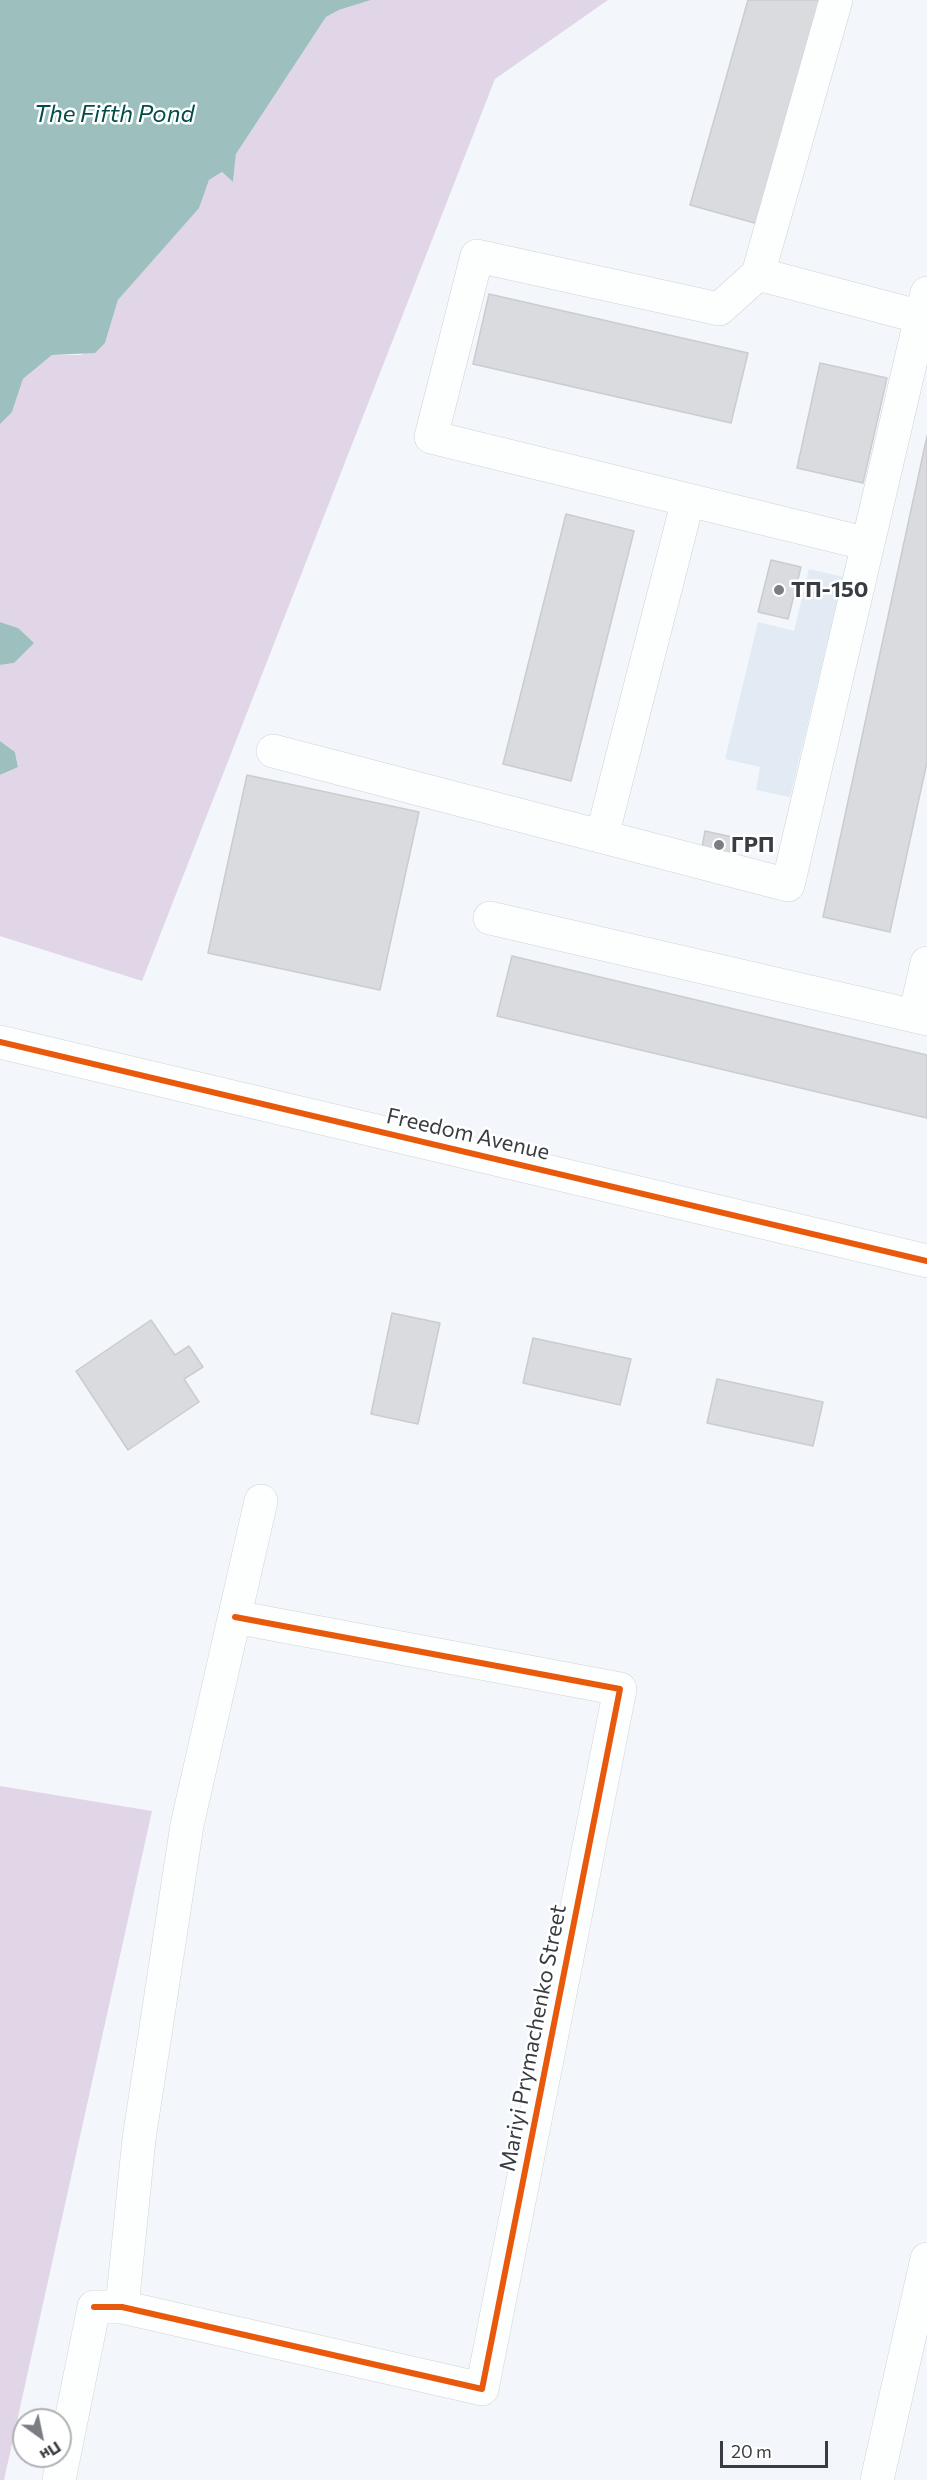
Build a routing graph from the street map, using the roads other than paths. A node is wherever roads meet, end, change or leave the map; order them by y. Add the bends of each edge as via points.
1 (836, 0) edge
2 (758, 274) junction
3 (925, 310) edge
4 (688, 500) junction
5 (868, 544) junction
6 (273, 751) dead end
7 (602, 836) junction
8 (490, 918) dead end
9 (927, 963) edge
10 (921, 1017) edge
11 (0, 1042) edge
12 (927, 1261) edge
13 (261, 1501) dead end
14 (235, 1617) junction
15 (927, 2259) edge
16 (108, 2307) junction
17 (59, 2480) edge
18 (877, 2480) edge

1 - 2 street
2 - 3 street
2 - 4 street via 718,309 477,256 431,437
3 - 5 street
4 - 5 street
4 - 7 street
5 - 7 street via 788,885
6 - 7 street
8 - 10 street
9 - 10 street
11 - 12 street, Freedom Avenue
13 - 14 street
14 - 16 street via 187,1825 139,2139
14 - 16 street, Mariyi Prymachenko Street via 620,1689 482,2390
15 - 18 street
16 - 17 street

